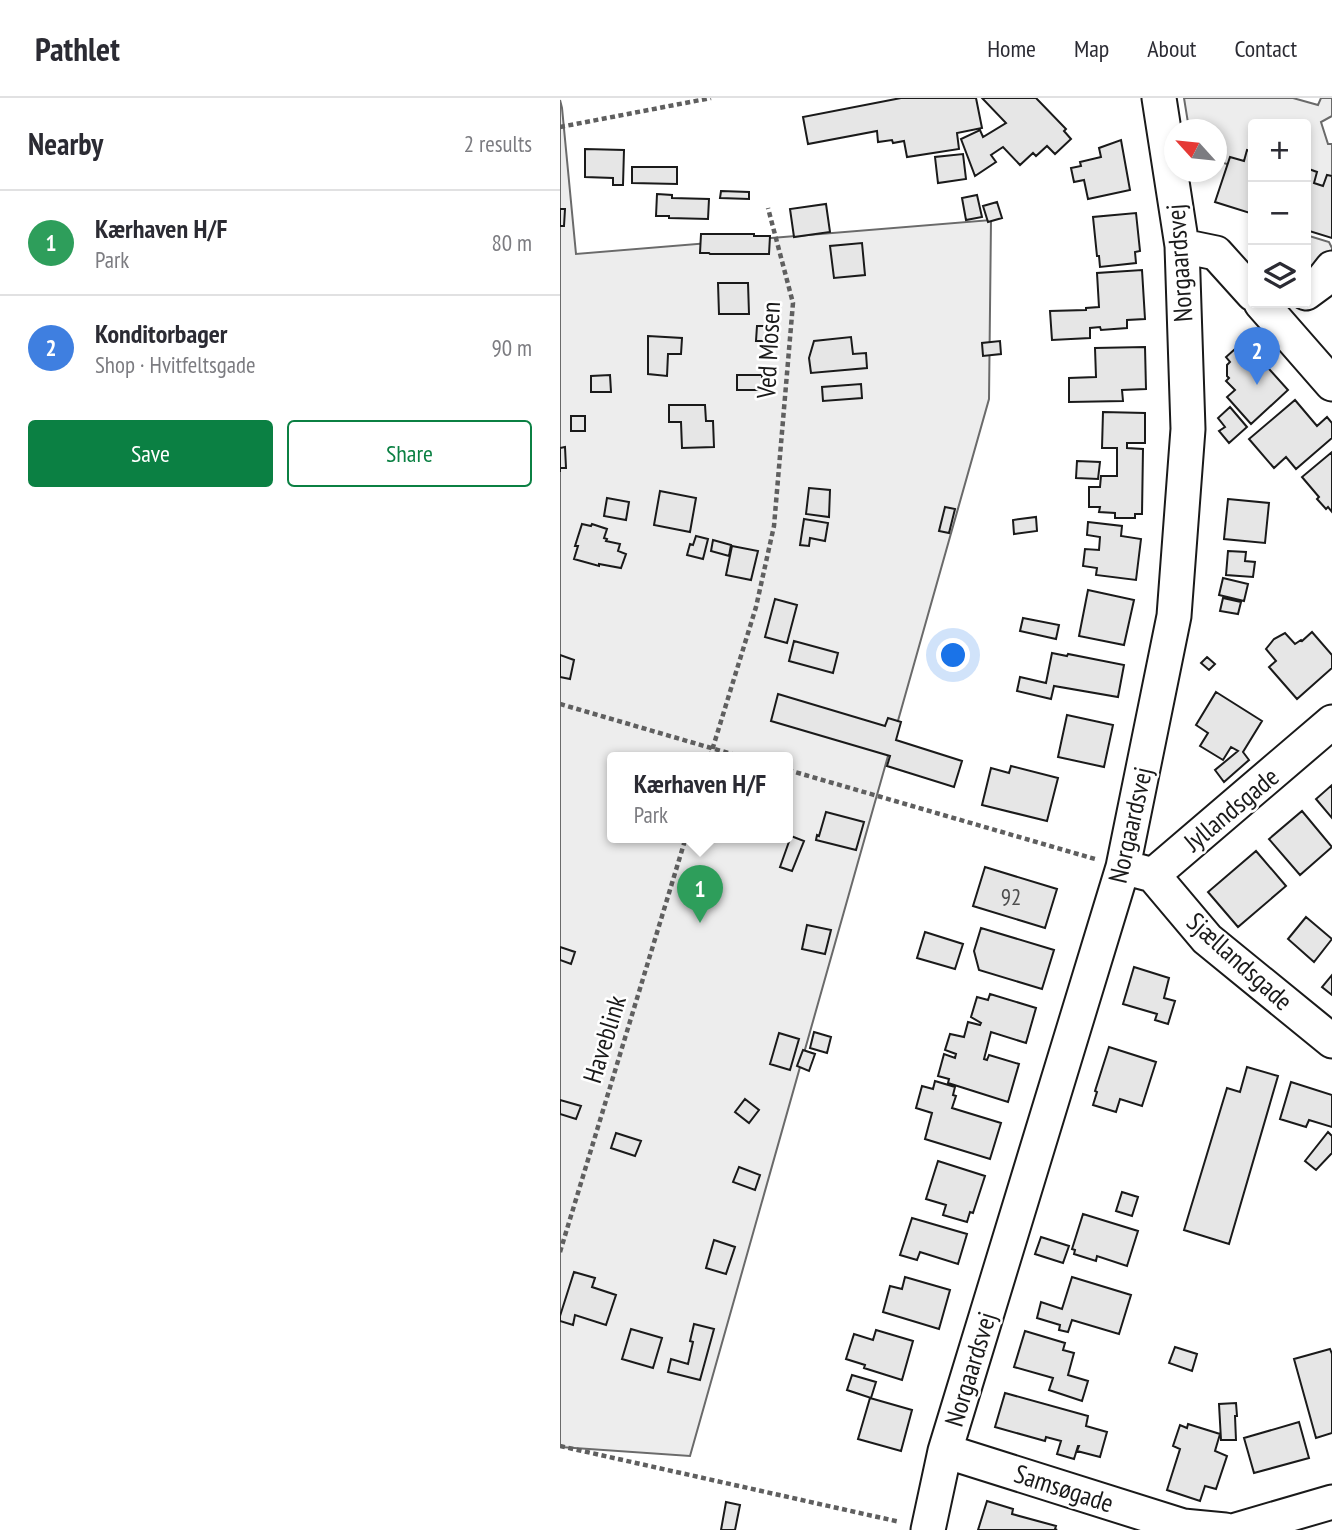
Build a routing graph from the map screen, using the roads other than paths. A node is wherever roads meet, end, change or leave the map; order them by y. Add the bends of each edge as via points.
1 (1159, 98) edge
2 (1182, 246) junction
3 (1332, 268) edge
4 (1248, 284) edge
5 (1311, 289) edge
6 (1272, 308) edge
7 (1332, 384) edge
8 (1332, 722) edge
9 (1138, 871) junction
10 (1332, 1041) edge
11 (945, 1451) junction
12 (1332, 1502) edge
13 (929, 1529) edge
14 (1225, 1530) edge
15 (1236, 1530) edge

1 - 2 street, Norgaardsvej
2 - 4 street via 1216,253
2 - 9 street, Norgaardsvej via 1188,429 1174,616
3 - 5 street
6 - 7 street
8 - 9 street, Jyllandsgade
9 - 10 street, Sjællandsgade via 1207,939
9 - 11 street, Norgaardsvej
11 - 13 street, Norgaardsvej
11 - 14 street, Samsøgade via 1183,1526
12 - 15 street

